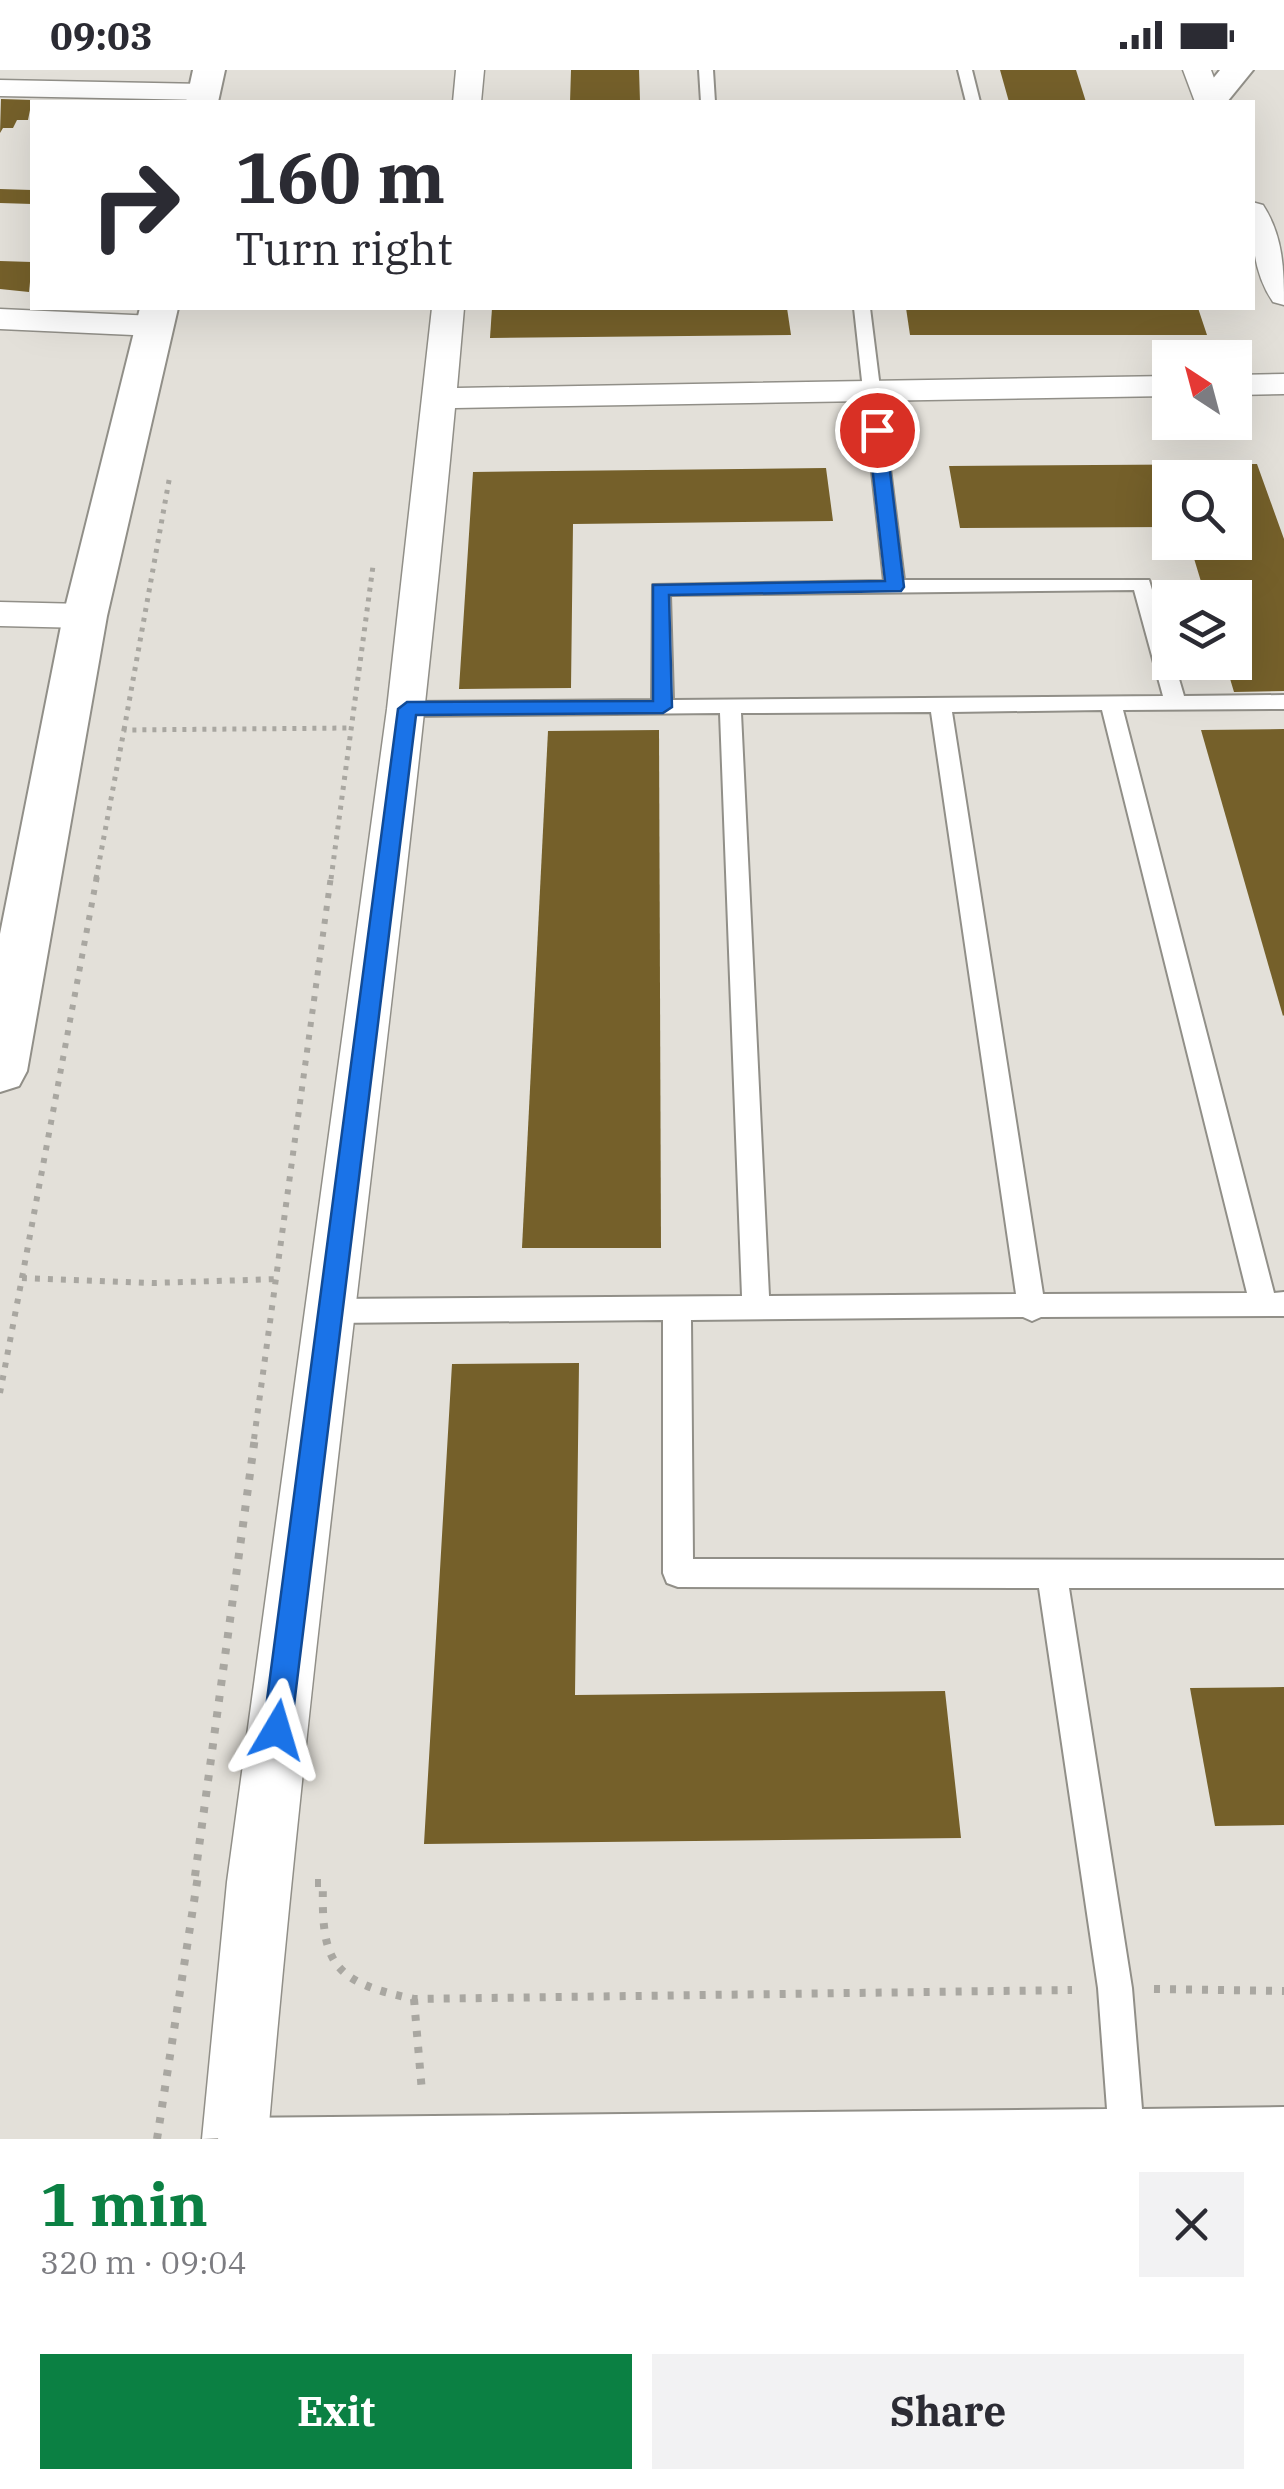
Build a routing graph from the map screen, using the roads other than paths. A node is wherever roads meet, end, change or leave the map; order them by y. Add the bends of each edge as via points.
1 (470, 70) edge
2 (706, 70) edge
3 (965, 70) edge
4 (1197, 70) edge
5 (1237, 70) edge
6 (0, 88) edge
7 (205, 88) edge
8 (467, 100) edge
9 (708, 100) edge
10 (972, 100) edge
11 (1209, 100) edge
12 (1212, 100) edge
13 (1255, 219) edge
14 (1284, 295) edge
15 (448, 310) edge
16 (862, 310) edge
17 (157, 317) edge
18 (0, 320) edge
19 (1284, 384) edge
20 (1252, 385) edge
21 (1152, 386) edge
22 (872, 391) junction
23 (439, 398) junction
24 (895, 587) junction
25 (0, 614) edge
26 (85, 616) junction
27 (1175, 702) junction
28 (1284, 702) edge
29 (1111, 704) junction
30 (940, 705) junction
31 (730, 706) junction
32 (663, 707) junction
33 (407, 709) junction
34 (0, 1071) edge
35 (1273, 1304) edge
36 (676, 1308) junction
37 (756, 1308) junction
38 (1032, 1308) junction
39 (329, 1311) junction
40 (1052, 1574) junction
41 (1284, 1574) edge
42 (1284, 2125) edge
43 (1126, 2126) junction
44 (234, 2136) joint

1 - 8 street
2 - 9 lane
3 - 10 lane
4 - 11 street
5 - 12 street
6 - 7 street
13 - 14 street
15 - 23 street
16 - 22 lane
17 - 18 street
17 - 26 street
19 - 20 street
21 - 22 street
22 - 23 street
22 - 24 lane
23 - 33 street
24 - 27 lane via 1142,584
24 - 32 lane via 660,589
25 - 26 street
26 - 34 street
27 - 28 lane
27 - 29 lane
29 - 30 lane
29 - 35 lane
30 - 31 lane
30 - 38 lane
31 - 32 lane
31 - 37 lane
32 - 33 lane
33 - 39 street
35 - 38 lane
36 - 37 lane
36 - 39 lane
36 - 40 lane via 678,1572
37 - 38 lane
39 - 44 street via 258,1882
40 - 41 lane
40 - 43 lane via 1115,1988
42 - 43 lane
43 - 44 lane

